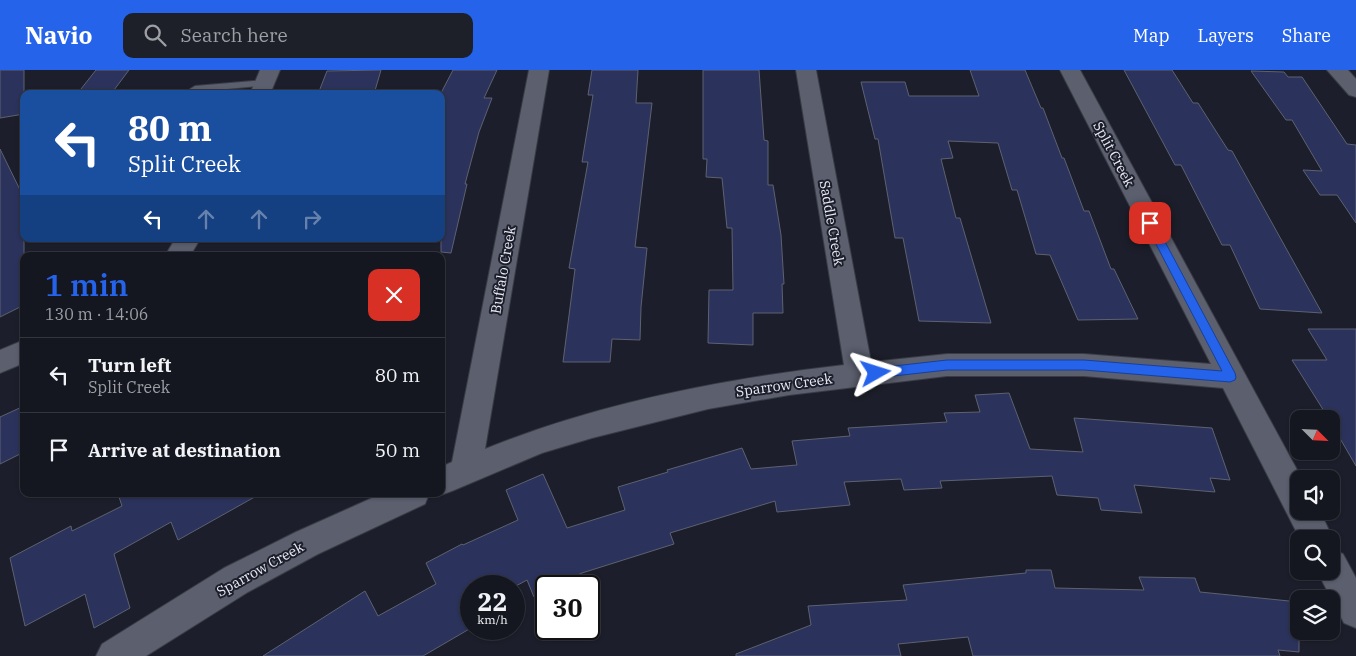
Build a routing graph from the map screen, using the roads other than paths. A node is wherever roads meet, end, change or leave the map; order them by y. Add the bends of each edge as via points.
1 (540, 70) edge
2 (806, 70) edge
3 (1070, 70) edge
4 (1337, 70) edge
5 (265, 82) edge
6 (194, 90) dead end
7 (1356, 91) edge
8 (20, 353) edge
9 (0, 362) edge
10 (859, 375) junction
11 (1230, 377) junction
12 (454, 476) edge
13 (1290, 487) edge
14 (407, 497) edge
15 (1339, 580) edge
16 (1356, 611) edge
17 (114, 656) edge

1 - 12 street, Buffalo Creek
2 - 10 street, Saddle Creek
3 - 11 street, Split Creek
4 - 7 street
5 - 6 lane
8 - 9 street
10 - 11 street, Sparrow Creek via 947,365 1084,365
10 - 12 street, Sparrow Creek via 708,397 592,425 537,441
11 - 13 street, Split Creek
14 - 17 street, Sparrow Creek via 306,543 245,576
15 - 16 street

